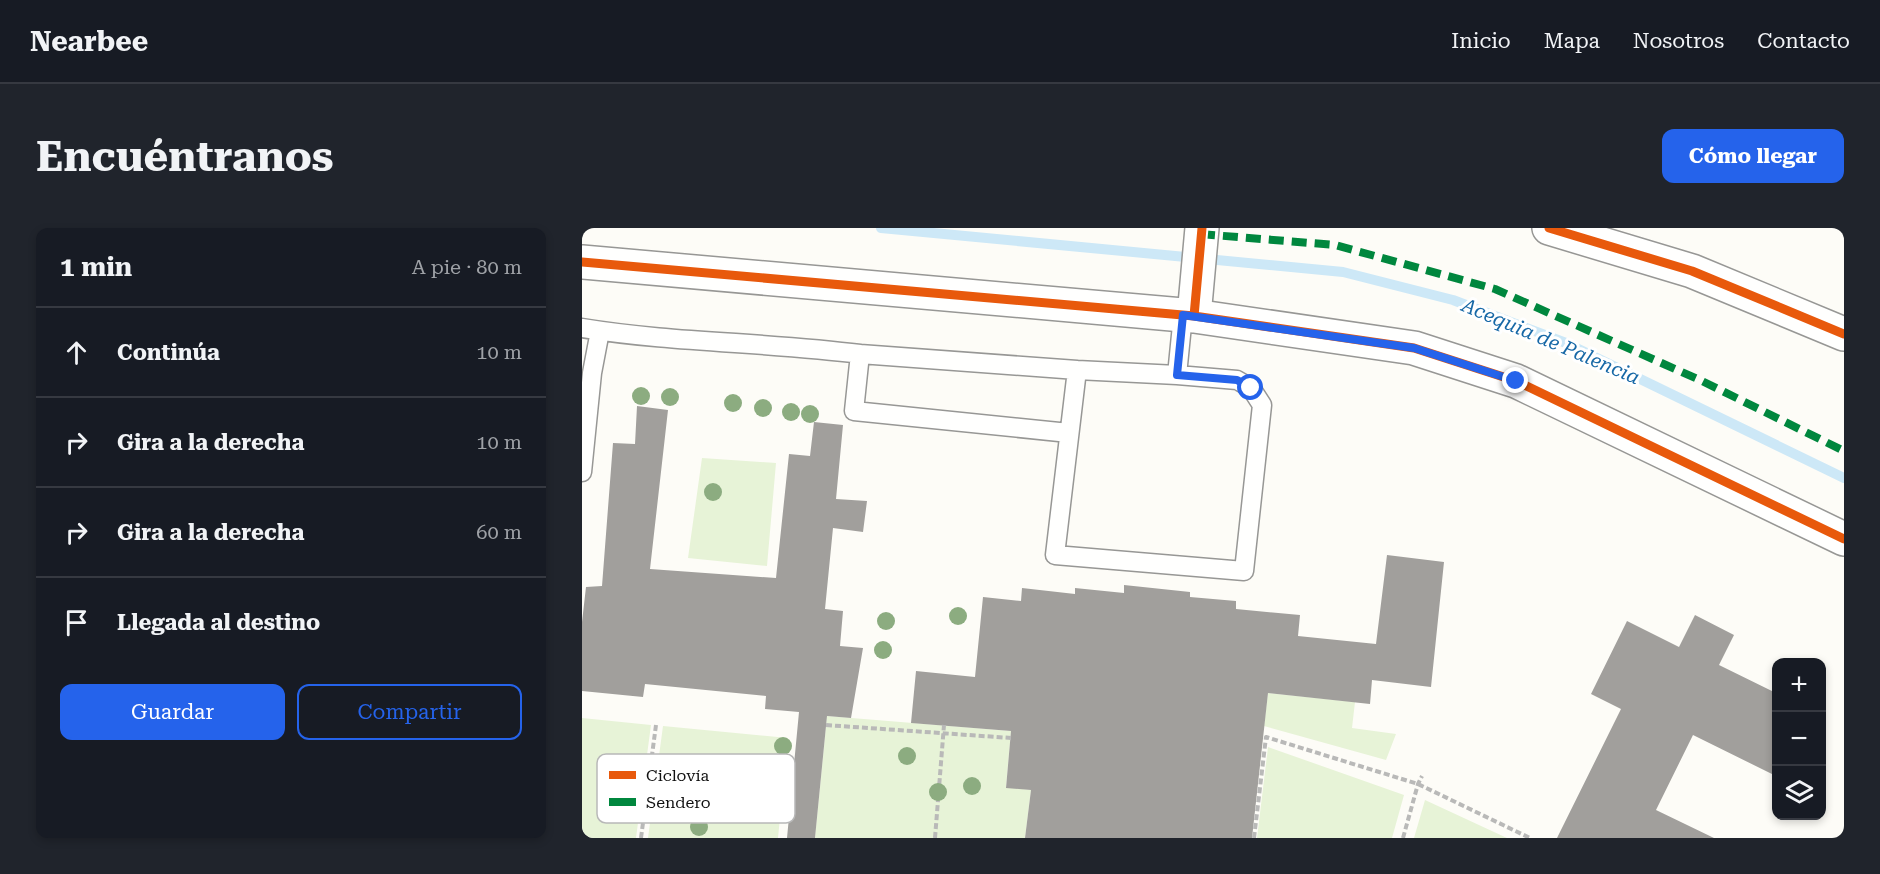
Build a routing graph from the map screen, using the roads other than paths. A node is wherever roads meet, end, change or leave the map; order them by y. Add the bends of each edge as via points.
1 (1549, 228) edge
2 (1201, 231) edge
3 (582, 262) edge
4 (1191, 305) junction
5 (591, 329) edge
6 (1844, 333) edge
7 (860, 354) junction
8 (1077, 370) junction
9 (1177, 375) junction
10 (1069, 433) junction
11 (582, 472) edge
12 (1844, 539) edge

1 - 6 street via 1692,272
2 - 4 street
3 - 4 street
4 - 9 lane
4 - 12 street via 1414,348 1516,381
5 - 7 lane
5 - 11 lane via 592,373
7 - 8 lane
7 - 10 lane via 854,411
8 - 9 lane
8 - 10 lane
9 - 10 lane via 1237,380 1251,388 1262,405 1244,571 1055,555

